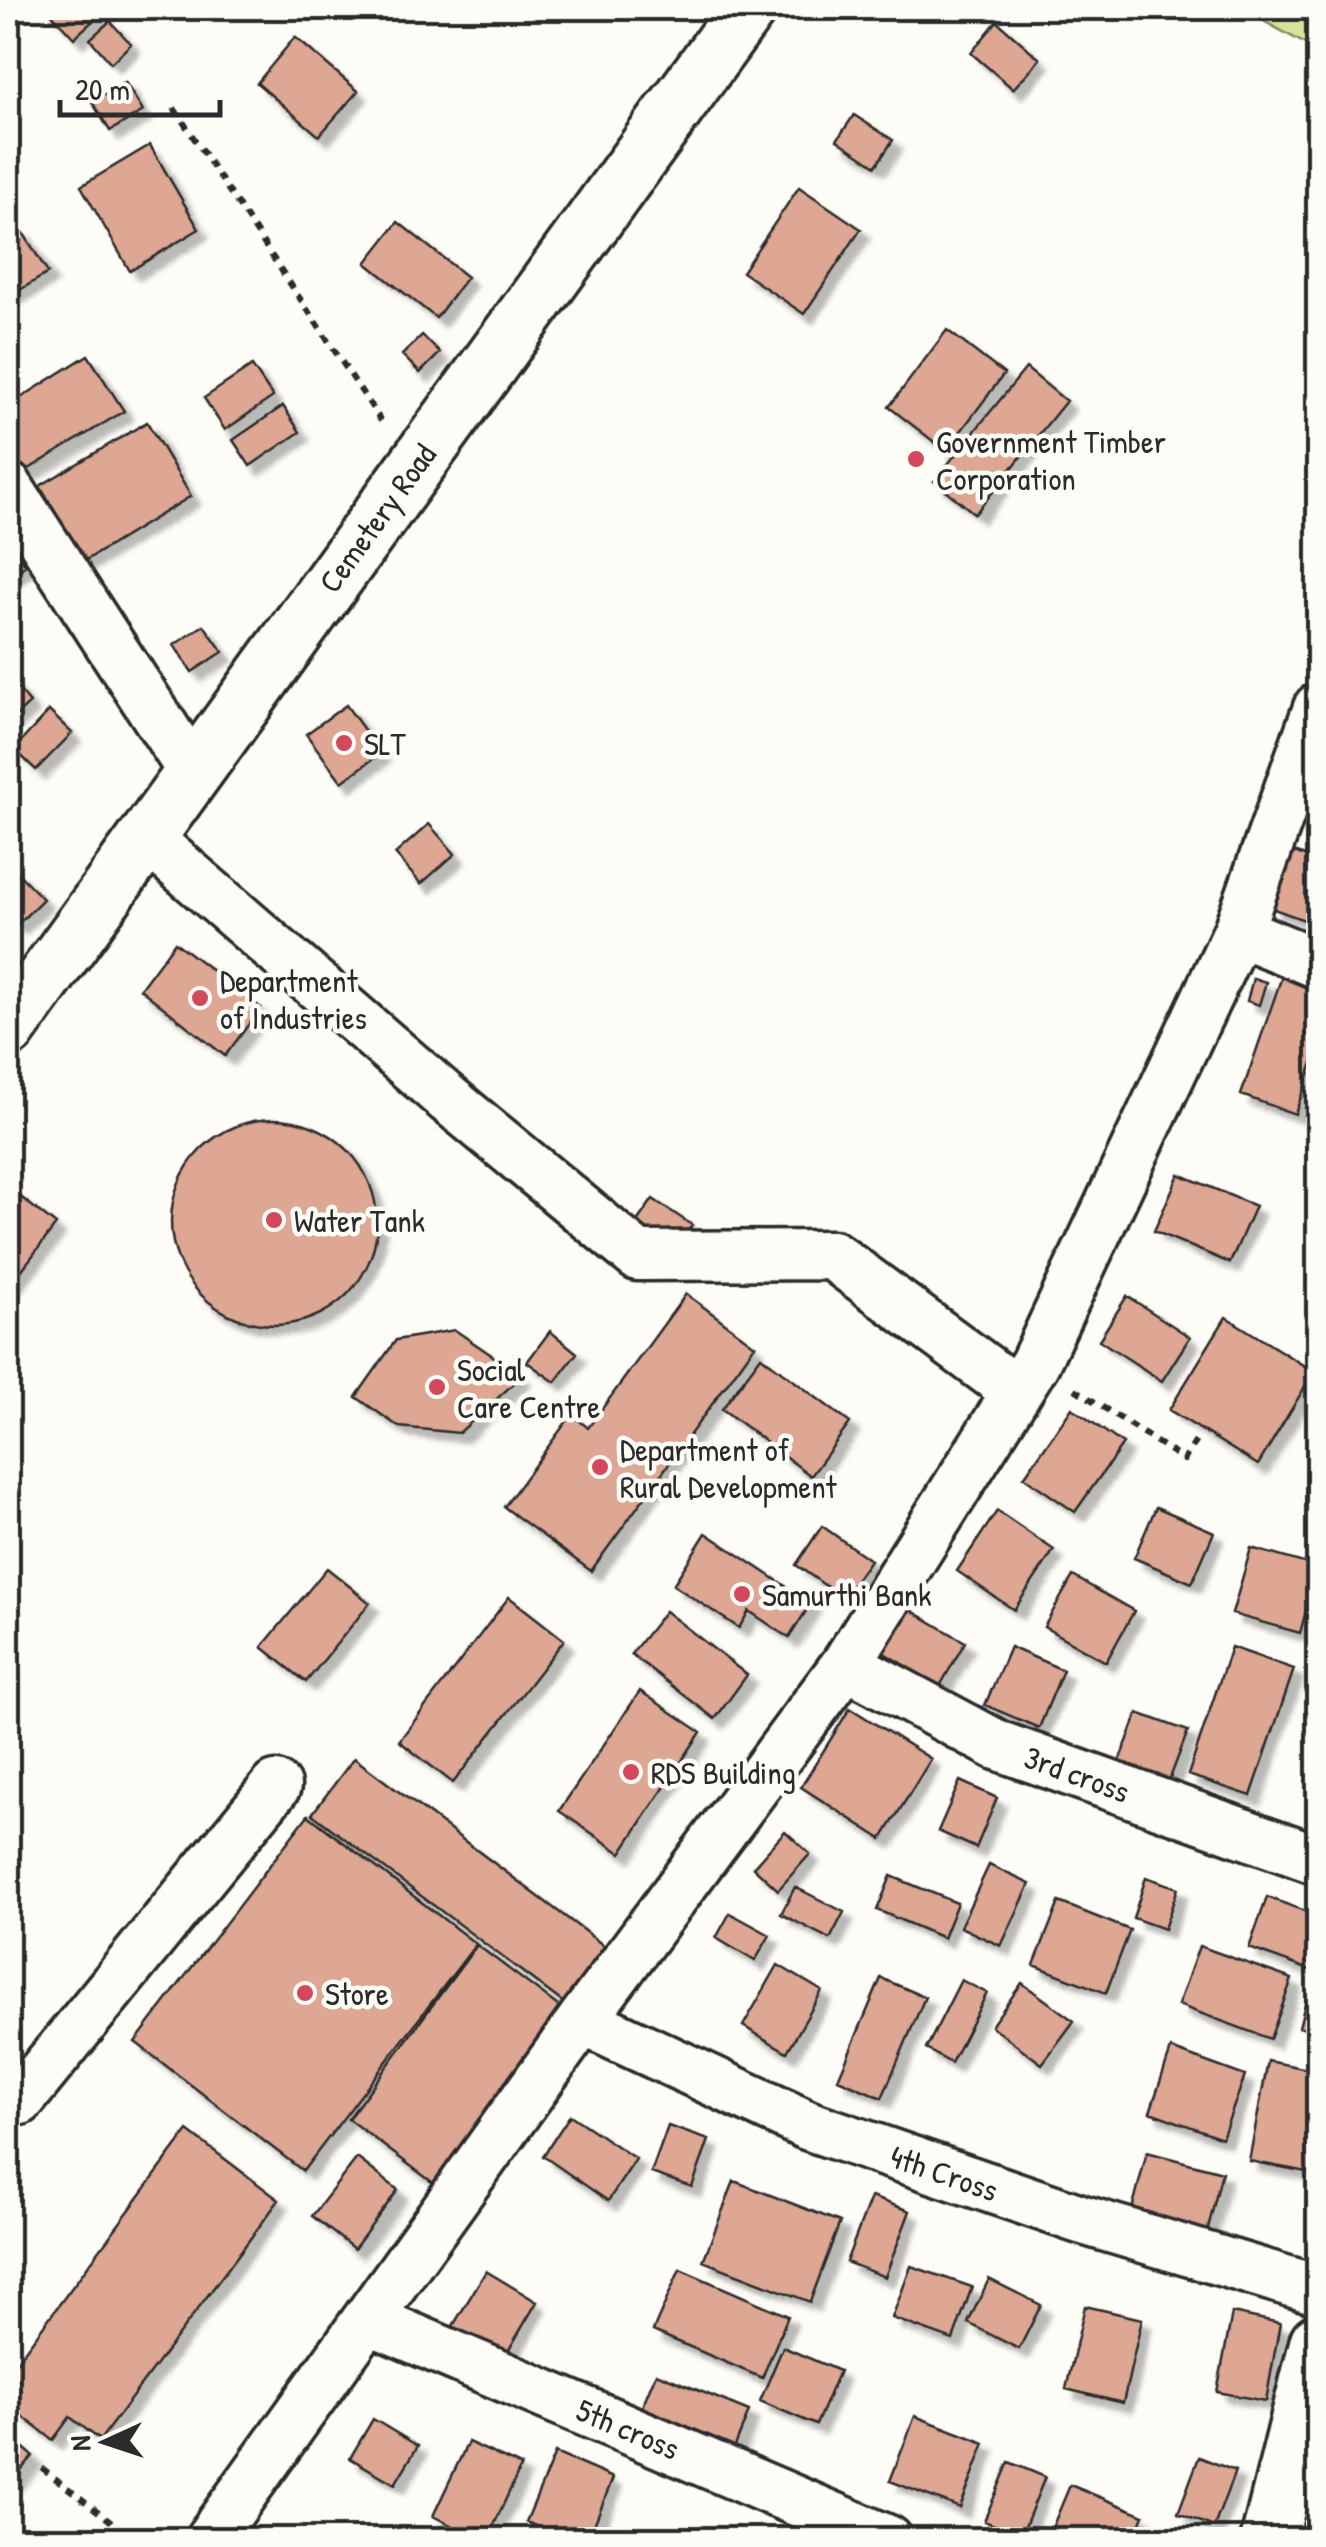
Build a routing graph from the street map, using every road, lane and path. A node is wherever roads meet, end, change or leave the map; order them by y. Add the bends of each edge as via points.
1 (748, 8) edge
2 (174, 108) dead end
3 (412, 468) junction
4 (8, 487) edge
5 (1318, 708) edge
6 (194, 774) junction
7 (148, 838) junction
8 (1238, 931) junction
9 (1318, 964) edge
10 (8, 1029) edge
11 (1026, 1377) junction
12 (1196, 1439) dead end
13 (846, 1664) junction
14 (276, 1786) dead end
15 (1318, 1860) edge
16 (582, 2020) junction
17 (8, 2102) edge
18 (1318, 2290) edge
19 (368, 2319) junction
20 (1315, 2374) edge
21 (42, 2468) dead end
22 (135, 2540) edge
23 (209, 2540) edge
24 (888, 2540) edge
25 (1269, 2540) edge

1 - 3 main road, Cemetery Road
2 - 3 path
3 - 6 main road, Cemetery Road
4 - 6 street
5 - 8 street
6 - 7 main road, Cemetery Road
7 - 10 main road, Cemetery Road
7 - 11 street via 638,1256 832,1255
8 - 9 street
8 - 11 street
11 - 12 path via 1184,1460
11 - 13 street
13 - 15 street, 3rd cross via 997,1745
13 - 16 street
14 - 17 street via 20,2100
16 - 18 street, 4th Cross via 807,2125 1080,2220
16 - 19 street
19 - 23 street
19 - 24 street, 5th cross
20 - 25 main road
21 - 22 path

